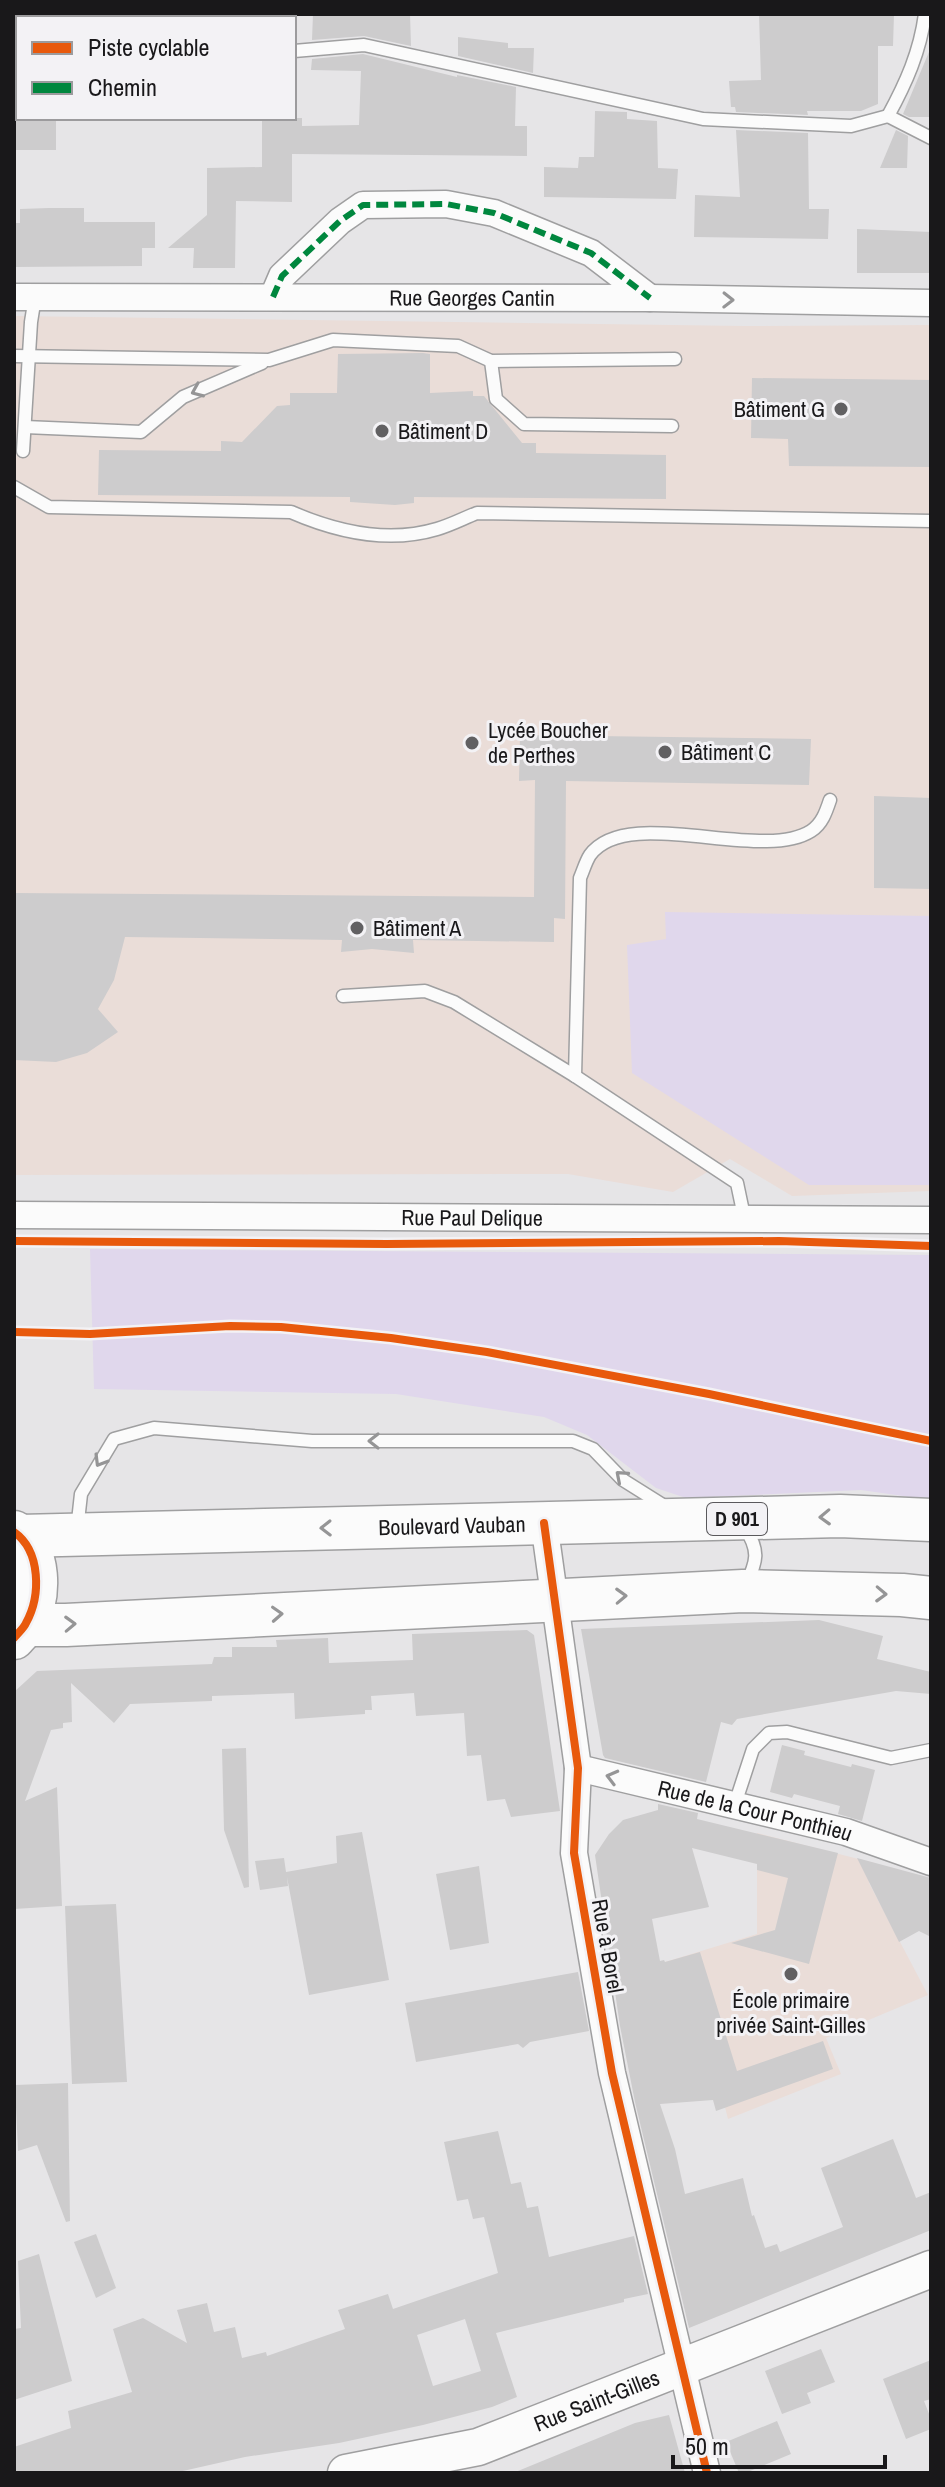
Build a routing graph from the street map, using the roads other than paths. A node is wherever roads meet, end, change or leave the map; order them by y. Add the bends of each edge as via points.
1 (925, 14) edge
2 (296, 51) edge
3 (888, 116) junction
4 (931, 138) edge
5 (24, 297) edge
6 (273, 297) junction
7 (650, 298) junction
8 (931, 303) edge
9 (14, 356) edge
10 (30, 356) junction
11 (675, 359) dead end
12 (269, 360) junction
13 (491, 361) junction
14 (672, 426) dead end
15 (25, 427) junction
16 (23, 451) dead end
17 (14, 487) edge
18 (931, 521) edge
19 (830, 800) dead end
20 (343, 996) dead end
21 (575, 1076) junction
22 (14, 1215) edge
23 (931, 1220) edge
24 (745, 1221) junction
25 (686, 1519) junction
26 (740, 1519) junction
27 (931, 1520) edge
28 (544, 1523) junction
29 (17, 1534) edge
30 (77, 1535) junction
31 (743, 1591) junction
32 (931, 1598) edge
33 (554, 1599) junction
34 (20, 1631) edge
35 (931, 1750) edge
36 (578, 1768) junction
37 (735, 1804) junction
38 (931, 1862) edge
39 (931, 2269) edge
40 (681, 2369) junction
41 (346, 2473) edge
42 (707, 2473) edge

1 - 3 lane via 921,45
2 - 3 lane via 364,45 703,119 851,126
3 - 4 lane
5 - 6 street, Rue Georges Cantin
5 - 10 lane
6 - 7 street, Rue Georges Cantin
6 - 7 street via 282,276 363,205 446,204 494,213 591,253
7 -> 8 street, Rue Georges Cantin
9 - 10 lane
10 - 12 lane
10 - 15 lane
11 - 13 lane
12 - 13 lane via 333,340 458,346
12 -> 15 lane via 183,397 141,432
13 - 14 lane via 496,399 524,424
15 - 16 lane
17 - 18 lane via 49,507 291,512 323,526 367,535 437,529 477,513
19 - 21 lane via 823,819 810,832 777,840 628,833 591,854 580,878
20 - 21 lane via 425,991 454,1002
21 - 24 lane via 737,1183
22 - 24 street, Rue Paul Delique
23 - 24 street, Rue Paul Delique
25 - 26 main road, Boulevard Vauban / D 901
25 - 28 main road, Boulevard Vauban / D 901
25 -> 30 lane via 623,1480 593,1449 573,1441 312,1441 154,1428 114,1439 81,1494
27 -> 26 main road, Boulevard Vauban / D 901
26 - 31 lane via 755,1544 756,1564
28 -> 30 main road, Boulevard Vauban / D 901
28 - 33 street, Rue à Borel
29 - 30 main road, Boulevard Vauban / D 901
29 - 34 main road via 34,1566 36,1582 35,1600
31 -> 32 main road
33 -> 31 main road
34 -> 33 main road
33 - 36 street, Rue à Borel
35 - 37 lane via 891,1758 787,1732 769,1733 753,1749
37 -> 36 street, Rue de la Cour Ponthieu
36 - 40 street, Rue à Borel via 574,1853 612,2073
37 - 38 street, Rue de la Cour Ponthieu via 846,1832
39 - 40 street, Rue Saint-Gilles
40 - 41 street, Rue Saint-Gilles via 478,2447
40 - 42 street, Rue à Borel

